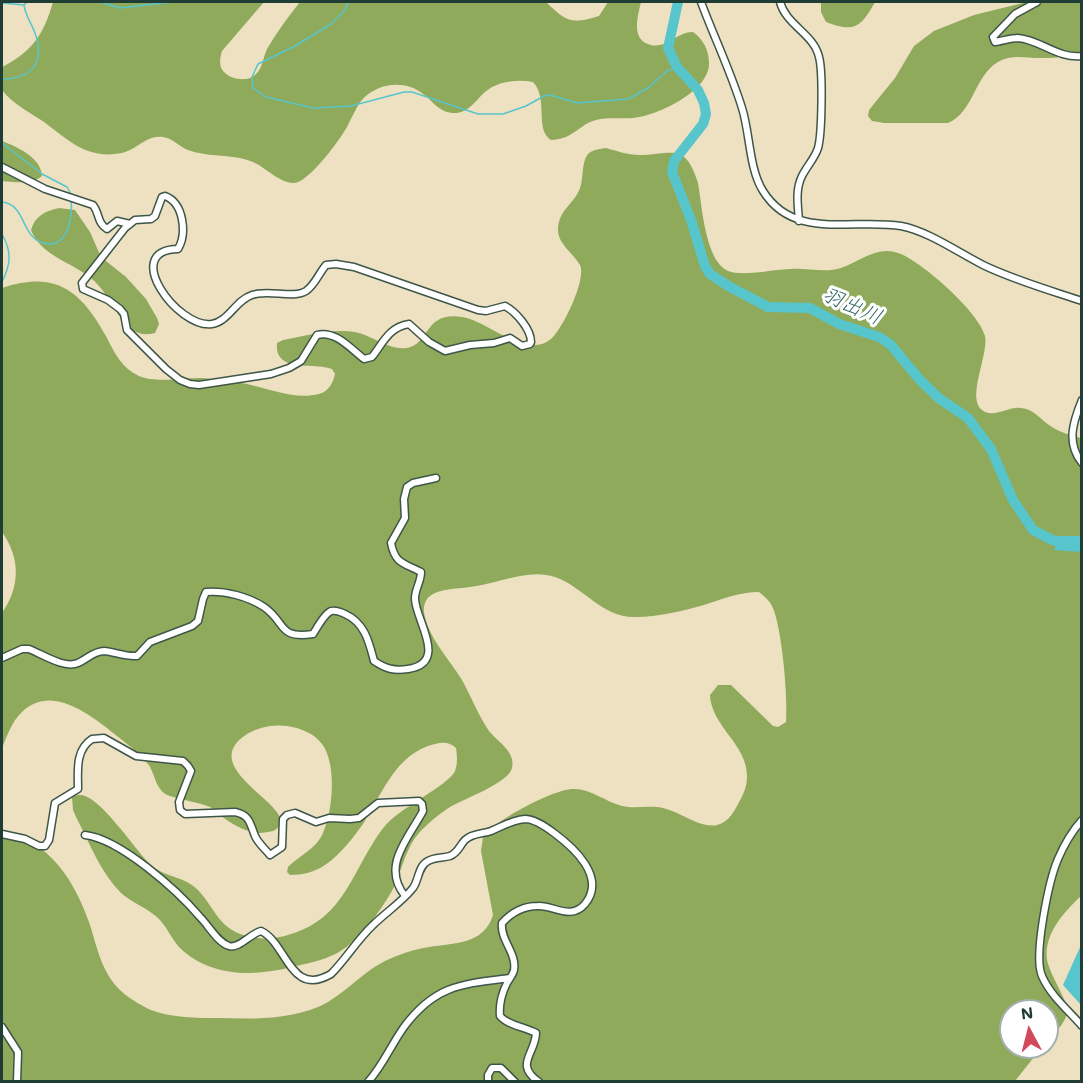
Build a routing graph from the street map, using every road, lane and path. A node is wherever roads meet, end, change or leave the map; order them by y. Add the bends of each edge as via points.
1 (701, 2) edge
2 (780, 2) edge
3 (1037, 2) edge
4 (1082, 56) edge
5 (2, 167) edge
6 (799, 221) junction
7 (130, 224) junction
8 (1082, 301) edge
9 (1082, 400) edge
10 (1082, 463) edge
11 (436, 478) dead end
12 (2, 658) edge
13 (1082, 820) edge
14 (2, 834) edge
15 (85, 835) dead end
16 (405, 896) junction
17 (510, 978) junction
18 (1082, 1026) edge
19 (2, 1027) edge
20 (17, 1082) edge
21 (368, 1082) edge
22 (488, 1082) edge
23 (515, 1082) edge
24 (539, 1082) edge

1 - 6 street via 741,106 757,178 773,203
2 - 6 street via 788,18 818,53 821,76 820,139 797,192
3 - 4 street via 1015,14 998,30 993,37 995,42 1017,38 1071,57
5 - 7 street via 45,189 93,205 100,223 107,229 117,221
6 - 8 street via 904,227 986,266
7 - 7 street via 82,283 83,289 120,309 127,330 166,369 190,384 271,374 289,368 301,361 317,335 325,333 364,359 372,357 389,333 409,324 445,351 510,338 522,346 531,342 528,330 513,310 505,306 478,310 336,264 326,265 305,292 250,295 217,323 201,323 180,312 153,274 154,258 181,245 181,212 177,204 162,197 155,216
9 - 10 street via 1072,429 1073,450
11 - 12 street via 407,487 405,518 391,543 401,563 421,572 414,597 426,630 428,652 415,668 390,670 374,661 366,633 350,616 331,611 313,634 291,634 263,606 218,591 206,592 198,621 192,626 150,642 137,656 96,652 70,665 22,649
13 - 18 street via 1056,862 1038,947 1041,974 1047,986
14 - 16 street via 45,846 55,803 78,789 78,758 82,748 92,739 104,738 136,756 183,761 191,771 178,802 180,810 185,814 244,813 270,855 282,847 284,819 291,813 316,822 350,819 359,818 378,803 419,801 423,812 394,866
15 - 16 street via 112,844 136,860 181,897 230,947 239,946 253,933 266,933 289,966 307,979 322,979 331,974 372,926
16 - 17 street via 415,885 423,864 430,859 450,856 471,836 512,821 529,819 573,847 588,868 591,884 587,901 573,911 525,908 502,923 513,959
17 - 21 street via 472,983 432,997 403,1028
17 - 24 street via 500,1016 505,1022 536,1033 527,1068
19 - 20 street via 18,1052
22 - 23 street via 492,1068 501,1068

